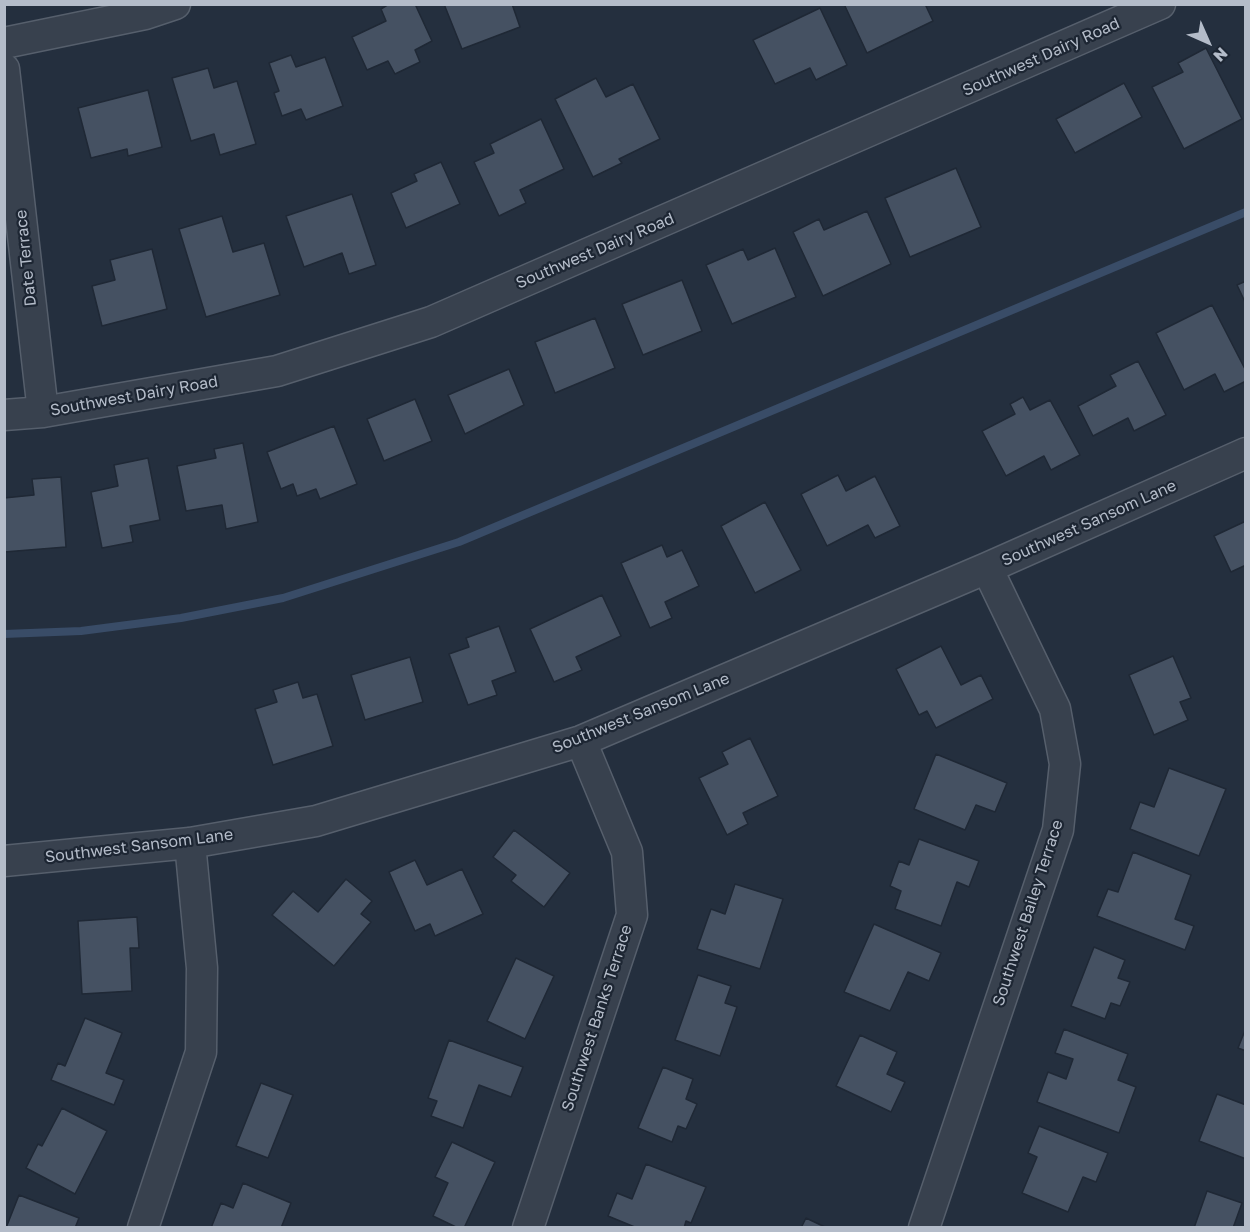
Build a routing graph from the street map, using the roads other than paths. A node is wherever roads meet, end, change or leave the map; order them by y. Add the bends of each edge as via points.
1 (175, 4) edge
2 (1160, 4) edge
3 (4, 42) edge
4 (4, 69) edge
5 (44, 412) junction
6 (4, 415) edge
7 (1245, 453) edge
8 (987, 568) junction
9 (581, 741) junction
10 (190, 843) junction
11 (4, 861) edge
12 (142, 1227) edge
13 (528, 1227) edge
14 (924, 1227) edge

1 - 3 street via 145,15
2 - 5 street, Southwest Dairy Road via 431,322 278,371
4 - 5 street, Date Terrace
5 - 6 street, Southwest Dairy Road
7 - 8 street, Southwest Sansom Lane
8 - 9 street, Southwest Sansom Lane
8 - 14 street, Southwest Bailey Terrace via 1055,709 1065,764 1058,830
9 - 10 street, Southwest Sansom Lane via 316,821
9 - 13 street, Southwest Banks Terrace via 627,852 632,915
10 - 11 street, Southwest Sansom Lane
10 - 12 street via 202,968 201,1052

